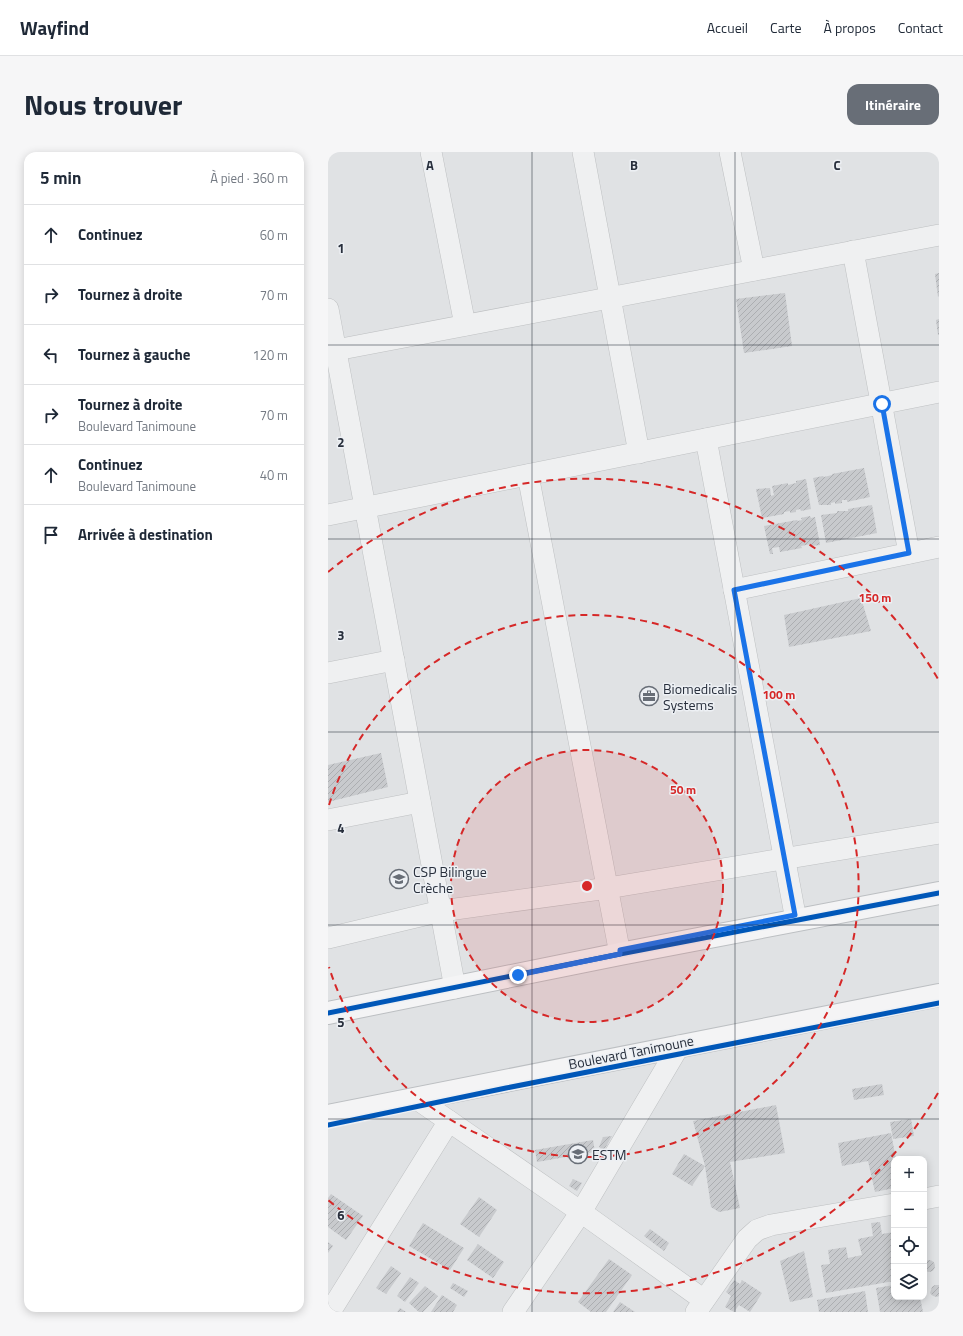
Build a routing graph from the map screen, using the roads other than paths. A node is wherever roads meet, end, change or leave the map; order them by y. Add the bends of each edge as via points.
1 (431, 152) edge
2 (583, 152) edge
3 (730, 152) edge
4 (939, 235) edge
5 (853, 251) junction
6 (754, 270) junction
7 (610, 298) junction
8 (328, 308) edge
9 (465, 325) junction
10 (336, 350) junction
11 (939, 392) edge
12 (882, 404) junction
13 (706, 440) junction
14 (639, 453) junction
15 (528, 475) junction
16 (365, 508) junction
17 (328, 515) edge
18 (939, 547) edge
19 (909, 553) junction
20 (734, 590) junction
21 (394, 660) junction
22 (328, 673) edge
23 (420, 802) junction
24 (328, 820) edge
25 (939, 833) edge
26 (784, 860) junction
27 (608, 888) junction
28 (939, 893) edge
29 (441, 911) junction
30 (796, 920) junction
31 (328, 938) edge
32 (620, 954) junction
33 (455, 988) junction
34 (939, 995) edge
35 (328, 1013) edge
36 (679, 1046) junction
37 (417, 1099) junction
38 (328, 1116) edge
39 (449, 1121) junction
40 (939, 1196) edge
41 (927, 1198) edge
42 (891, 1205) edge
43 (581, 1212) junction
44 (700, 1306) edge
45 (330, 1312) edge
46 (513, 1312) edge

1 - 9 street
2 - 7 street
3 - 6 street
4 - 5 street
5 - 6 street
5 - 12 street
6 - 7 street
7 - 9 street
7 - 14 street
8 - 10 street
9 - 10 street
10 - 16 street
11 - 12 street
12 - 13 street
12 - 19 street
13 - 14 street
13 - 20 street
14 - 15 street
15 - 16 street
15 - 27 street
16 - 17 street
16 - 21 street
18 - 19 street
19 - 20 street
20 - 26 street
21 - 22 street
21 - 23 street
23 - 24 street
23 - 29 street
25 - 26 street
26 - 27 street
26 - 30 street
27 - 29 street
27 - 32 street
28 - 30 main road
29 - 31 street
29 - 33 street
30 - 32 main road
32 - 33 main road
33 - 35 main road
34 - 36 main road, Boulevard Tanimoune
36 - 37 main road, Boulevard Tanimoune
36 - 43 street
37 - 38 main road, Boulevard Tanimoune
37 - 39 street
39 - 43 street
39 - 45 street
40 - 41 street
42 - 44 street via 771,1225 757,1230 747,1239
43 - 44 street
43 - 46 street

